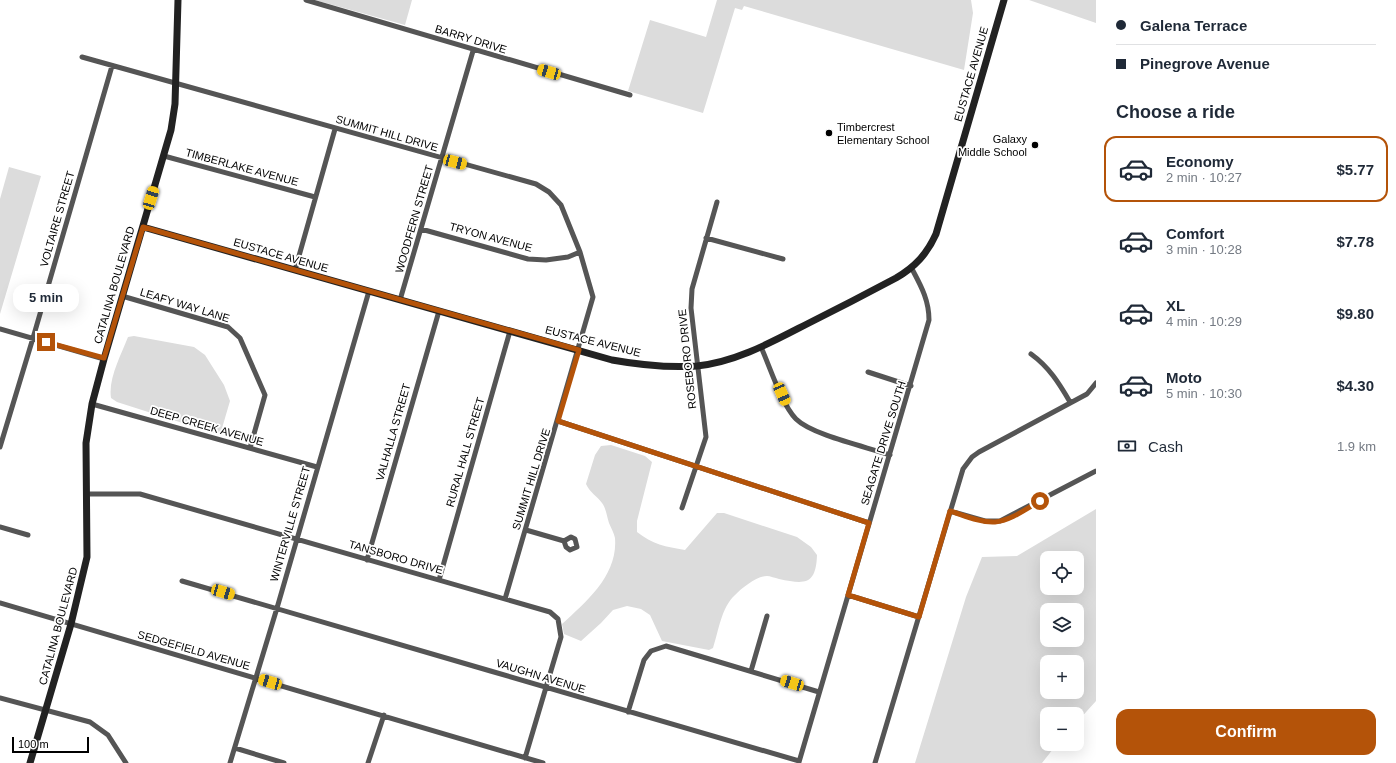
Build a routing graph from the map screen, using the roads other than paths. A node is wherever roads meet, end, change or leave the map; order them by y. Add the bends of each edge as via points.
1 (178, 0) edge
2 (306, 0) edge
3 (1004, 0) edge
4 (473, 51) junction
5 (82, 57) dead end
6 (112, 66) junction
7 (176, 83) junction
8 (630, 95) dead end
9 (335, 129) junction
10 (164, 156) junction
11 (442, 159) junction
12 (315, 197) junction
13 (717, 202) dead end
14 (143, 227) junction
15 (421, 229) junction
16 (706, 238) junction
17 (580, 252) junction
18 (783, 259) dead end
19 (912, 269) junction
20 (295, 270) junction
21 (369, 291) junction
22 (122, 296) junction
23 (400, 300) junction
24 (440, 311) junction
25 (0, 329) edge
26 (510, 331) junction
27 (33, 338) junction
28 (761, 348) junction
29 (579, 350) junction
30 (1031, 354) dead end
31 (104, 358) junction
32 (697, 366) junction
33 (868, 372) dead end
34 (1096, 383) edge
35 (910, 386) junction
36 (1070, 402) junction
37 (92, 404) junction
38 (558, 421) junction
39 (0, 447) edge
40 (250, 448) junction
41 (890, 455) junction
42 (317, 467) junction
43 (697, 467) junction
44 (1096, 471) edge
45 (86, 494) junction
46 (682, 508) dead end
47 (950, 511) junction
48 (869, 523) junction
49 (0, 528) edge
50 (526, 530) junction
51 (28, 535) dead end
52 (296, 538) junction
53 (564, 541) dead end
54 (367, 560) junction
55 (439, 580) junction
56 (182, 581) dead end
57 (848, 595) junction
58 (505, 599) junction
59 (0, 603) edge
60 (277, 608) junction
61 (767, 616) dead end
62 (919, 617) junction
63 (71, 624) junction
64 (751, 671) junction
65 (256, 678) junction
66 (546, 688) junction
67 (819, 692) junction
68 (0, 698) edge
69 (46, 709) junction
70 (628, 712) junction
71 (384, 715) junction
72 (235, 748) junction
73 (525, 758) junction
74 (799, 762) edge
75 (30, 763) edge
76 (126, 763) edge
77 (230, 763) edge
78 (284, 763) edge
79 (368, 763) edge
80 (543, 763) edge
81 (875, 763) edge

1 - 7 street, CATALINA BOULEVARD
2 - 4 street, BARRY DRIVE
3 - 19 street, EUSTACE AVENUE via 936,234 922,258
4 - 8 street, BARRY DRIVE
4 - 11 street, WOODFERN STREET
5 - 6 street, SUMMIT HILL DRIVE
6 - 7 street, SUMMIT HILL DRIVE
6 - 27 street, VOLTAIRE STREET
7 - 9 street, SUMMIT HILL DRIVE
7 - 10 street, CATALINA BOULEVARD via 174,110
9 - 11 street, SUMMIT HILL DRIVE
9 - 12 street
10 - 12 street, TIMBERLAKE AVENUE
10 - 14 street, CATALINA BOULEVARD
11 - 15 street, WOODFERN STREET
11 - 17 street, SUMMIT HILL DRIVE via 536,184 549,192 561,205
12 - 20 street
13 - 16 street, ROSEBORO DRIVE
14 - 20 street, EUSTACE AVENUE
14 - 22 street, CATALINA BOULEVARD
15 - 17 street, TRYON AVENUE via 528,259 546,260 568,257
15 - 23 street, WOODFERN STREET
16 - 18 street
16 - 32 street, ROSEBORO DRIVE via 692,289 691,308
17 - 29 street, SUMMIT HILL DRIVE via 593,297
19 - 28 street, EUSTACE AVENUE
19 - 35 street, SEAGATE DRIVE SOUTH via 927,300 930,320
20 - 21 street, EUSTACE AVENUE
21 - 23 street, EUSTACE AVENUE
21 - 42 street, WINTERVILLE STREET
22 - 31 street, CATALINA BOULEVARD
22 - 40 street, LEAFY WAY LANE via 228,327 240,338 265,395
23 - 24 street, EUSTACE AVENUE
24 - 26 street, EUSTACE AVENUE
24 - 54 street, VALHALLA STREET
25 - 27 street
26 - 29 street, EUSTACE AVENUE
26 - 55 street, RURAL HALL STREET
27 - 31 street
27 - 39 street, VOLTAIRE STREET
28 - 32 street, EUSTACE AVENUE via 728,360
28 - 41 street via 788,408 796,419 817,431
29 - 32 street, EUSTACE AVENUE via 612,360 642,365
29 - 38 street, SUMMIT HILL DRIVE
30 - 36 street via 1050,370
31 - 37 street, CATALINA BOULEVARD
32 - 43 street, ROSEBORO DRIVE via 706,437
33 - 35 street
34 - 36 street via 1087,394
35 - 41 street, SEAGATE DRIVE SOUTH
36 - 47 street via 972,456 962,472
37 - 40 street, DEEP CREEK AVENUE
37 - 45 street, CATALINA BOULEVARD via 86,443
38 - 43 street
38 - 50 street, SUMMIT HILL DRIVE
40 - 42 street, DEEP CREEK AVENUE
41 - 48 street, SEAGATE DRIVE SOUTH
42 - 52 street, WINTERVILLE STREET
43 - 46 street, ROSEBORO DRIVE
43 - 48 street
44 - 47 street via 1000,521 985,522
45 - 52 street, TANSBORO DRIVE via 140,494
45 - 63 street, CATALINA BOULEVARD via 87,557
47 - 62 street
48 - 57 street, SEAGATE DRIVE SOUTH
49 - 51 street
50 - 53 street
50 - 58 street, SUMMIT HILL DRIVE
52 - 54 street, TANSBORO DRIVE
52 - 60 street, WINTERVILLE STREET
54 - 55 street, TANSBORO DRIVE
55 - 58 street, TANSBORO DRIVE
56 - 60 street, VAUGHN AVENUE
57 - 62 street
57 - 67 street, SEAGATE DRIVE SOUTH
58 - 66 street, TANSBORO DRIVE via 550,612 558,619 562,637
59 - 63 street, SEDGEFIELD AVENUE
60 - 65 street, WINTERVILLE STREET
60 - 66 street, VAUGHN AVENUE
61 - 64 street
62 - 81 street
63 - 65 street, SEDGEFIELD AVENUE
63 - 69 street, CATALINA BOULEVARD
64 - 67 street
64 - 70 street via 666,646 651,651 644,660
65 - 71 street, SEDGEFIELD AVENUE
65 - 72 street, WINTERVILLE STREET
66 - 70 street, VAUGHN AVENUE
66 - 73 street, TANSBORO DRIVE
67 - 74 street, SEAGATE DRIVE SOUTH
68 - 69 street
69 - 75 street, CATALINA BOULEVARD
69 - 76 street via 90,722 108,735
70 - 74 street, VAUGHN AVENUE
71 - 73 street, SEDGEFIELD AVENUE
71 - 79 street
72 - 77 street, WINTERVILLE STREET
72 - 78 street
73 - 80 street, SEDGEFIELD AVENUE

